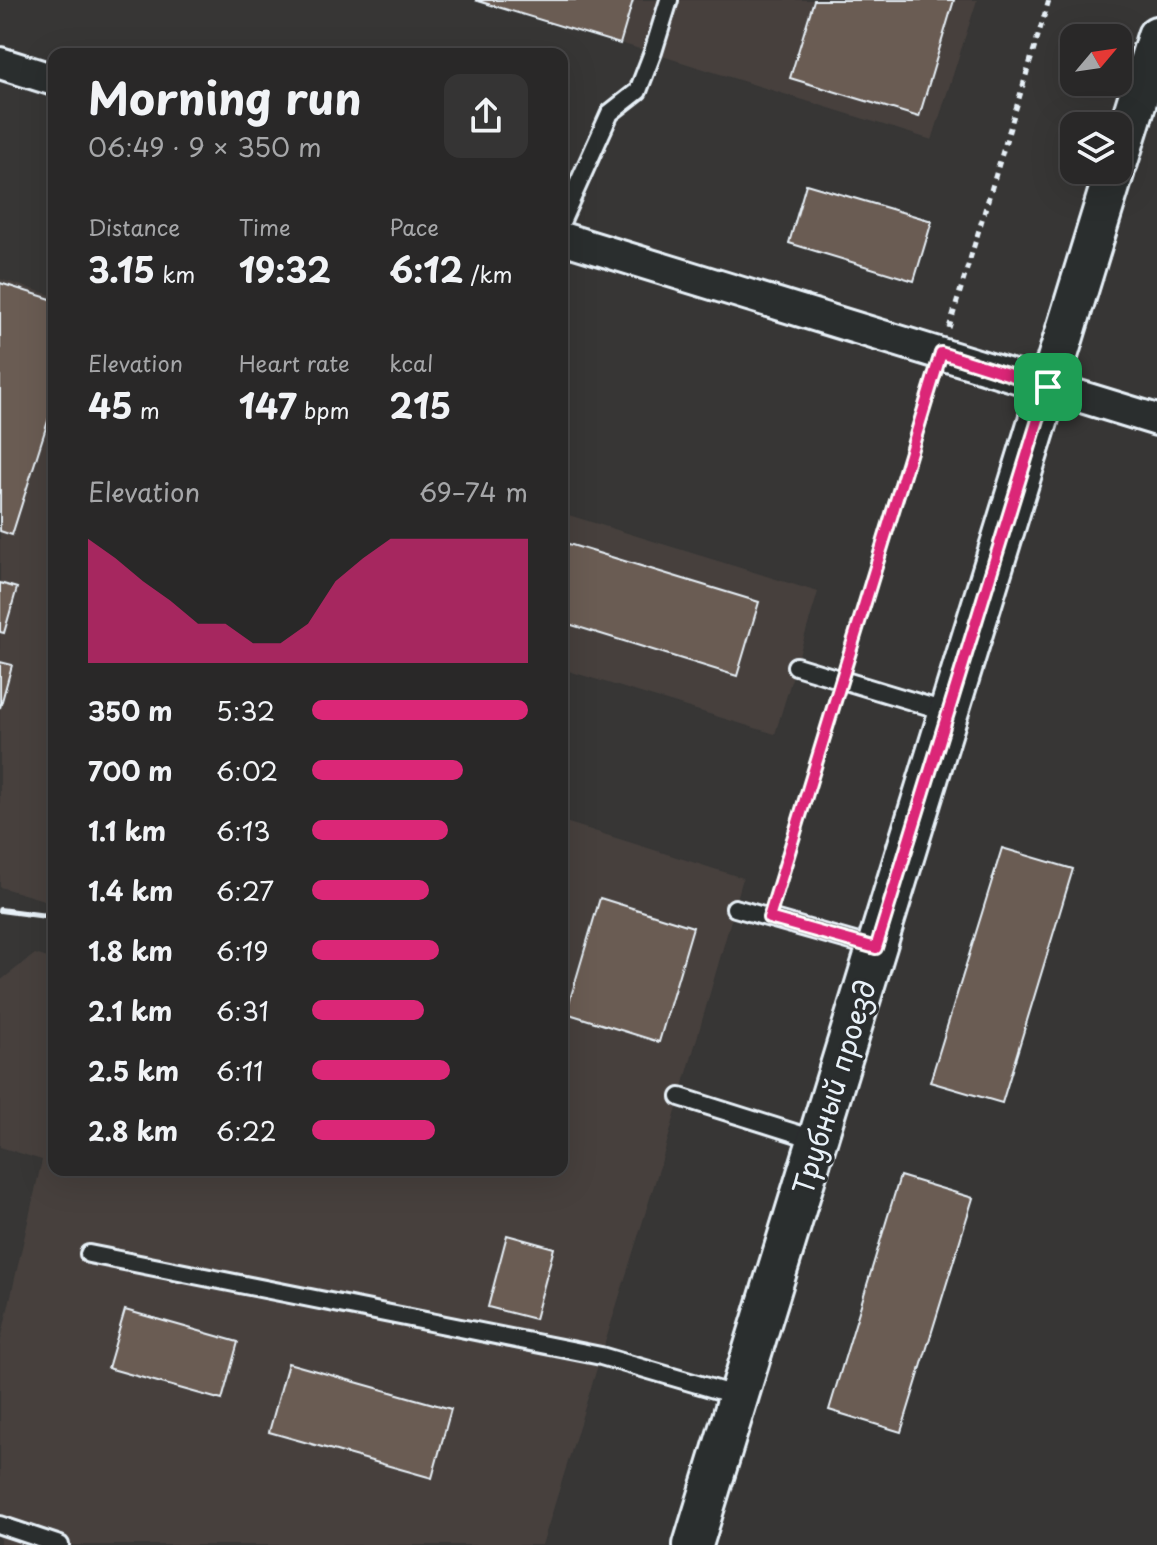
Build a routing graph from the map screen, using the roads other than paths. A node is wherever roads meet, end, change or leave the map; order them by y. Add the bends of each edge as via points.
1 (669, 0) edge
2 (1157, 36) edge
3 (0, 63) edge
4 (48, 78) edge
5 (1132, 117) edge
6 (1111, 184) edge
7 (568, 207) edge
8 (568, 240) edge
9 (1048, 387) junction
10 (1157, 420) edge
11 (796, 666) dead end
12 (948, 712) junction
13 (735, 908) dead end
14 (876, 948) junction
15 (680, 1097) dead end
16 (817, 1140) junction
17 (89, 1254) dead end
18 (738, 1396) junction
19 (0, 1525) edge
20 (60, 1545) edge
21 (693, 1545) edge

1 - 7 lane via 638,91 610,113
2 - 5 street
3 - 4 street
6 - 9 street, Трубный проезд
8 - 9 street
9 - 10 street
9 - 12 street, Трубный проезд
11 - 12 lane
12 - 14 street, Трубный проезд
13 - 14 lane
14 - 16 street, Трубный проезд
15 - 16 lane
16 - 18 street, Трубный проезд
17 - 18 lane via 601,1356
18 - 21 street, Трубный проезд
19 - 20 lane

